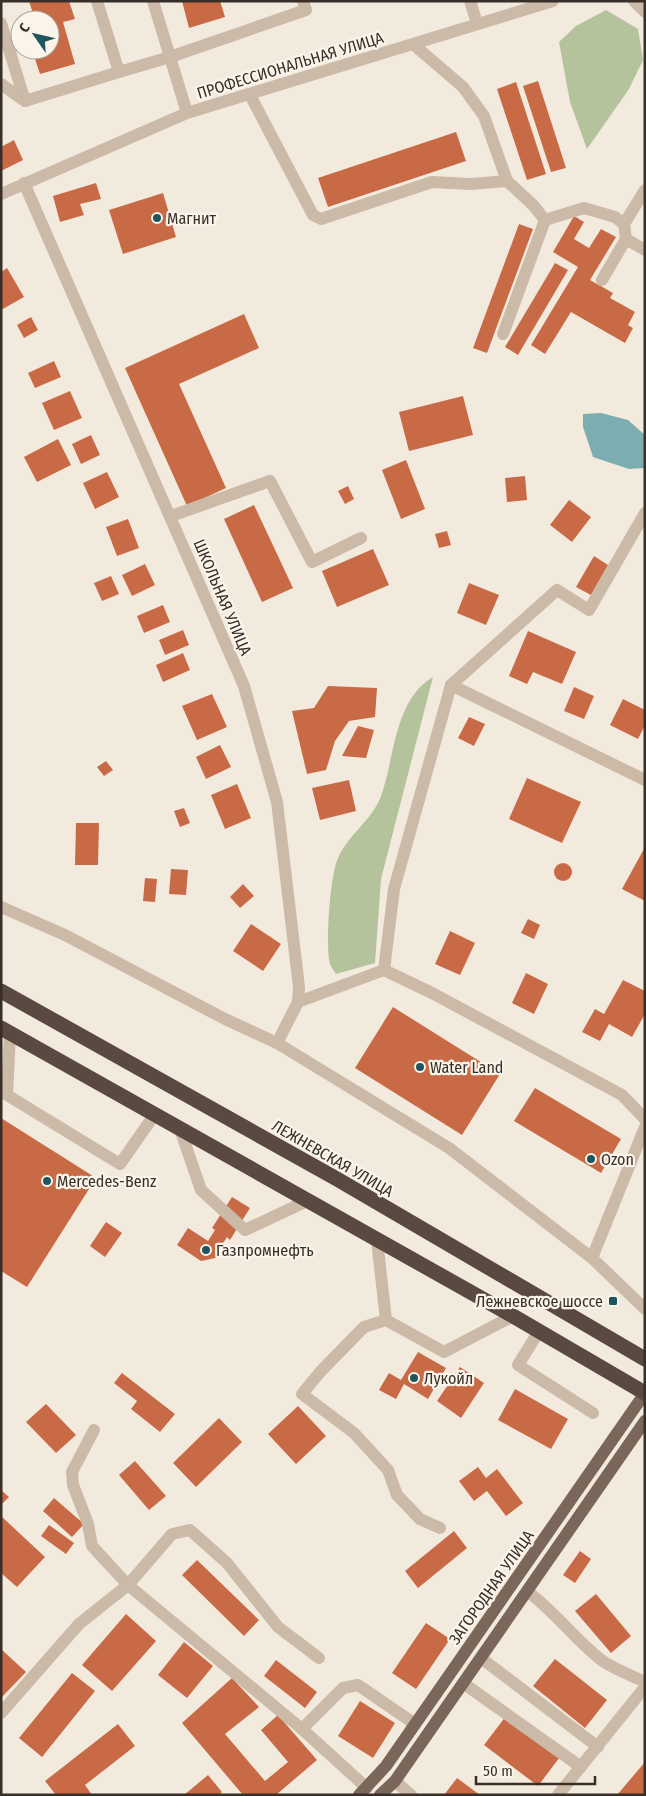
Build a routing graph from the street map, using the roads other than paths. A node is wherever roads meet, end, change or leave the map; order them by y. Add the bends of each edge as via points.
1 (97, 1) edge
2 (153, 1) edge
3 (303, 1) edge
4 (470, 1) edge
5 (553, 1) edge
6 (634, 1) edge
7 (645, 12) edge
8 (1, 23) edge
9 (477, 24) junction
10 (414, 45) junction
11 (170, 58) junction
12 (119, 72) junction
13 (1, 84) edge
14 (250, 96) junction
15 (25, 101) junction
16 (186, 113) junction
17 (507, 181) junction
18 (24, 183) junction
19 (645, 190) edge
20 (1, 194) edge
21 (545, 220) junction
22 (624, 224) junction
23 (626, 239) junction
24 (645, 250) edge
25 (602, 280) dead end
26 (503, 334) dead end
27 (645, 513) edge
28 (171, 516) junction
29 (361, 538) dead end
30 (451, 685) junction
31 (645, 780) edge
32 (1, 907) edge
33 (384, 970) junction
34 (1, 991) edge
35 (298, 1002) junction
36 (6, 1030) edge
37 (277, 1043) junction
38 (155, 1114) junction
39 (645, 1119) edge
40 (645, 1127) edge
41 (180, 1129) junction
42 (307, 1201) junction
43 (377, 1240) junction
44 (592, 1258) junction
45 (645, 1309) edge
46 (513, 1316) junction
47 (386, 1320) junction
48 (539, 1331) junction
49 (645, 1359) edge
50 (645, 1393) edge
51 (593, 1413) dead end
52 (645, 1421) edge
53 (94, 1430) dead end
54 (440, 1528) dead end
55 (128, 1585) junction
56 (527, 1591) junction
57 (319, 1658) dead end
58 (481, 1658) junction
59 (645, 1682) edge
60 (463, 1683) junction
61 (645, 1687) edge
62 (1, 1713) edge
63 (415, 1724) junction
64 (302, 1729) junction
65 (598, 1746) junction
66 (581, 1767) junction
67 (395, 1781) junction
68 (363, 1792) edge
69 (380, 1795) edge
70 (411, 1795) edge
71 (558, 1795) edge

1 - 12 street
2 - 11 street
3 - 11 street via 306,10
4 - 9 street
5 - 9 street, ПРОФЕССИОНАЛЬНАЯ УЛИЦА
6 - 7 street
8 - 15 street
9 - 10 street, ПРОФЕССИОНАЛЬНАЯ УЛИЦА
10 - 14 street, ПРОФЕССИОНАЛЬНАЯ УЛИЦА
10 - 17 street via 463,87 484,116
11 - 12 street
11 - 16 street
12 - 15 street
13 - 15 street
14 - 16 street, ПРОФЕССИОНАЛЬНАЯ УЛИЦА
14 - 17 street via 313,214 321,219 432,182 471,184
16 - 18 street, ПРОФЕССИОНАЛЬНАЯ УЛИЦА
17 - 21 street
18 - 20 street, ПРОФЕССИОНАЛЬНАЯ УЛИЦА
18 - 28 street, ШКОЛЬНАЯ УЛИЦА
19 - 22 street
21 - 22 street via 584,208 615,217
21 - 26 street
22 - 23 street
23 - 24 street
23 - 25 street
27 - 30 street via 589,610 557,590
28 - 29 street via 270,482 312,562
28 - 35 street, ШКОЛЬНАЯ УЛИЦА via 244,686 277,802 299,987
30 - 31 street
30 - 33 street via 394,889
32 - 37 street via 65,935
33 - 35 street
33 - 39 street via 622,1095
34 - 49 highway, ЛЕЖНЕВСКАЯ УЛИЦА via 337,1179
35 - 37 street, ШКОЛЬНАЯ УЛИЦА
36 - 38 highway
36 - 38 street via 7,1095 120,1164
37 - 44 street via 448,1148
38 - 41 highway
40 - 44 street
41 - 42 highway
41 - 42 street via 200,1190 245,1230
42 - 43 highway
43 - 46 highway
43 - 47 street
44 - 45 street
46 - 47 street via 444,1352
46 - 48 highway
47 - 54 street via 364,1327 302,1394 354,1433 388,1470 396,1495 420,1519
48 - 50 highway
48 - 51 street via 518,1365
50 - 63 main road, ЗАГОРОДНАЯ УЛИЦА
52 - 56 main road, ЗАГОРОДНАЯ УЛИЦА
53 - 55 street via 72,1472 73,1485 88,1524 92,1546
55 - 57 street via 172,1534 190,1530 227,1563 278,1627
55 - 62 street via 79,1624
55 - 64 street
56 - 58 main road, ЗАГОРОДНАЯ УЛИЦА
56 - 59 street via 602,1661
58 - 60 main road, ЗАГОРОДНАЯ УЛИЦА
58 - 65 street
60 - 66 street
60 - 67 main road, ЗАГОРОДНАЯ УЛИЦА
61 - 65 street
63 - 64 street via 358,1685 343,1688
63 - 68 main road, ЗАГОРОДНАЯ УЛИЦА
64 - 68 street
65 - 66 street
66 - 71 street
67 - 69 main road, ЗАГОРОДНАЯ УЛИЦА
67 - 70 street

